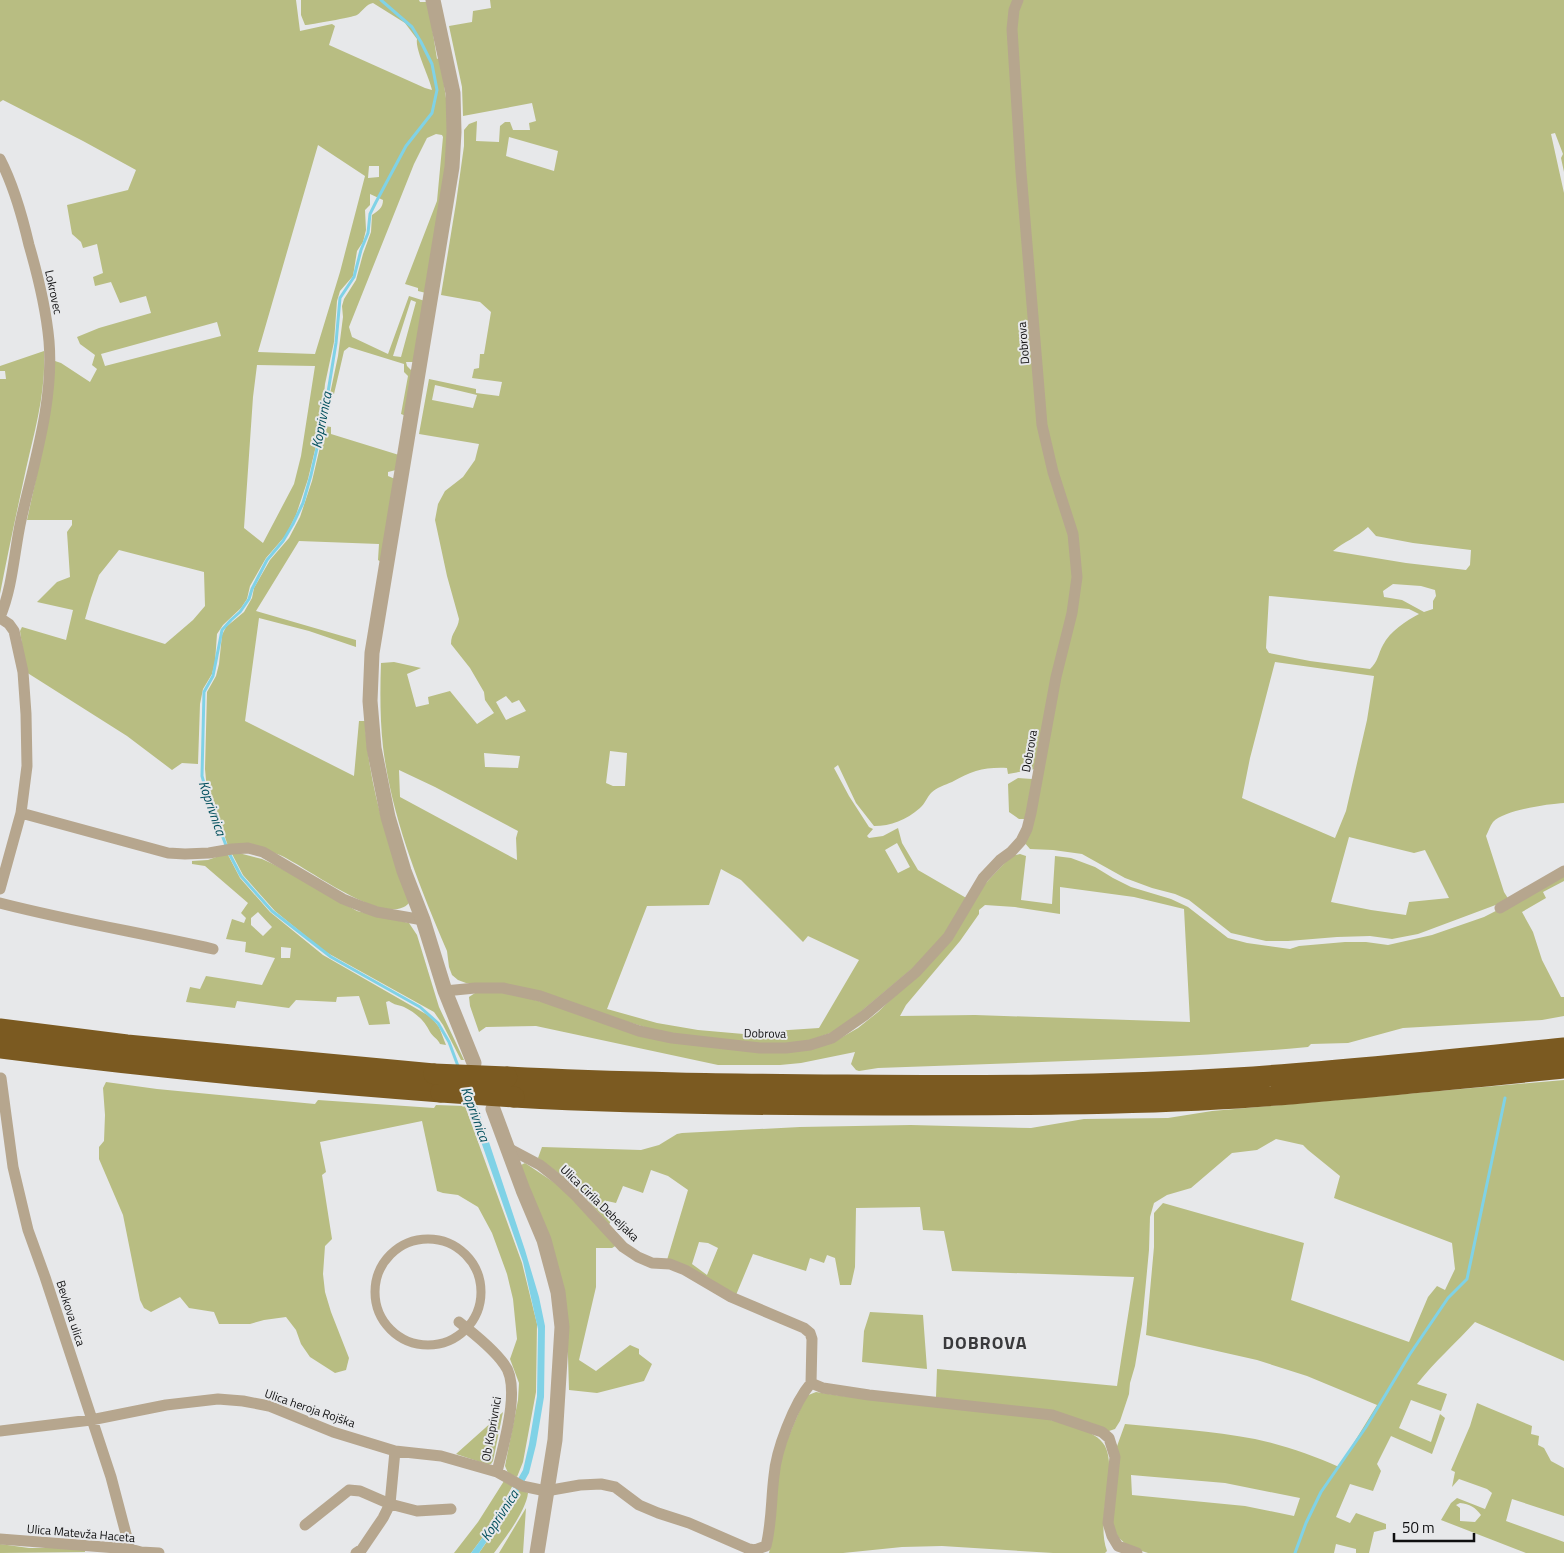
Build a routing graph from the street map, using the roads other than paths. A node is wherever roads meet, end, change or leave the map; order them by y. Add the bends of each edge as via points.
1 (433, 0) edge
2 (1018, 0) edge
3 (0, 159) edge
4 (0, 617) edge
5 (21, 814) junction
6 (1564, 871) edge
7 (0, 889) edge
8 (0, 903) edge
9 (1500, 908) dead end
10 (423, 920) junction
11 (213, 949) dead end
12 (445, 991) junction
13 (0, 1029) edge
14 (0, 1048) edge
15 (1564, 1048) edge
16 (474, 1063) dead end
17 (1564, 1068) edge
18 (0, 1078) edge
19 (437, 1083) junction
20 (511, 1087) junction
21 (493, 1108) dead end
22 (508, 1148) junction
23 (463, 1325) junction
24 (811, 1383) junction
25 (92, 1420) junction
26 (0, 1431) edge
27 (395, 1451) junction
28 (501, 1475) junction
29 (546, 1491) junction
30 (390, 1504) junction
31 (451, 1509) dead end
32 (305, 1525) dead end
33 (0, 1540) edge
34 (131, 1551) edge
35 (159, 1553) edge
36 (356, 1553) edge
37 (537, 1553) edge
38 (1138, 1553) edge

1 - 10 street via 453,94 452,167 374,645 370,701 374,748 386,807 404,871
2 - 12 street, Dobrova via 1012,29 1042,425 1073,534 1077,577 1037,784 1027,829 1021,841 983,878 948,937 916,972 859,1020 832,1038 810,1045 760,1048 672,1038 639,1031 540,996 503,988
3 - 4 street, Lokrovec via 20,208 49,342 48,396 8,596
4 - 5 street via 14,631 25,684 27,766
5 - 7 street
5 - 10 street via 168,853 209,853 248,848 263,852 350,902 377,912
6 - 9 street
8 - 11 street
10 - 12 street
12 - 16 street
13 - 19 highway
14 - 19 highway via 276,1080
15 - 20 highway via 1244,1077 1087,1084 917,1086 599,1082
17 - 20 highway via 1254,1096 1079,1104 598,1102
18 - 25 street, Bevkova ulica via 13,1167 28,1230
19 - 20 highway, bridge
21 - 22 street
22 - 24 street, Ulica Cirila Debeljaka via 540,1165 559,1180 623,1247 638,1257 685,1270 732,1297 804,1328 812,1339
22 - 29 street via 544,1240 558,1292 562,1327 557,1423
23 - 23 street via 479,1311 482,1290 478,1270 466,1253 448,1242 427,1238 406,1242 389,1255 378,1272 374,1293 379,1314 391,1331 409,1342 430,1346 450,1341
23 - 28 street, Ob Koprivnici via 505,1365 511,1384 511,1410
24 - 29 street via 798,1401 780,1448 768,1538 762,1548 749,1549 689,1523 658,1514 614,1487 580,1484
24 - 38 street via 869,1395 1052,1415 1102,1432 1109,1438 1115,1457 1108,1523 1118,1546
25 - 26 street, Ulica heroja Rojška
25 - 27 street, Ulica heroja Rojška via 166,1405 218,1399 243,1401 269,1406 333,1432
25 - 34 street, Bevkova ulica
27 - 28 street, Ulica heroja Rojška via 440,1456
27 - 30 street
28 - 29 street, Ulica heroja Rojška via 522,1486
29 - 37 street
30 - 31 street via 417,1511
30 - 32 street via 360,1491 349,1490
30 - 36 street via 362,1549
33 - 34 street, Ulica Matevža Haceta
34 - 35 street, Ulica Matevža Haceta

